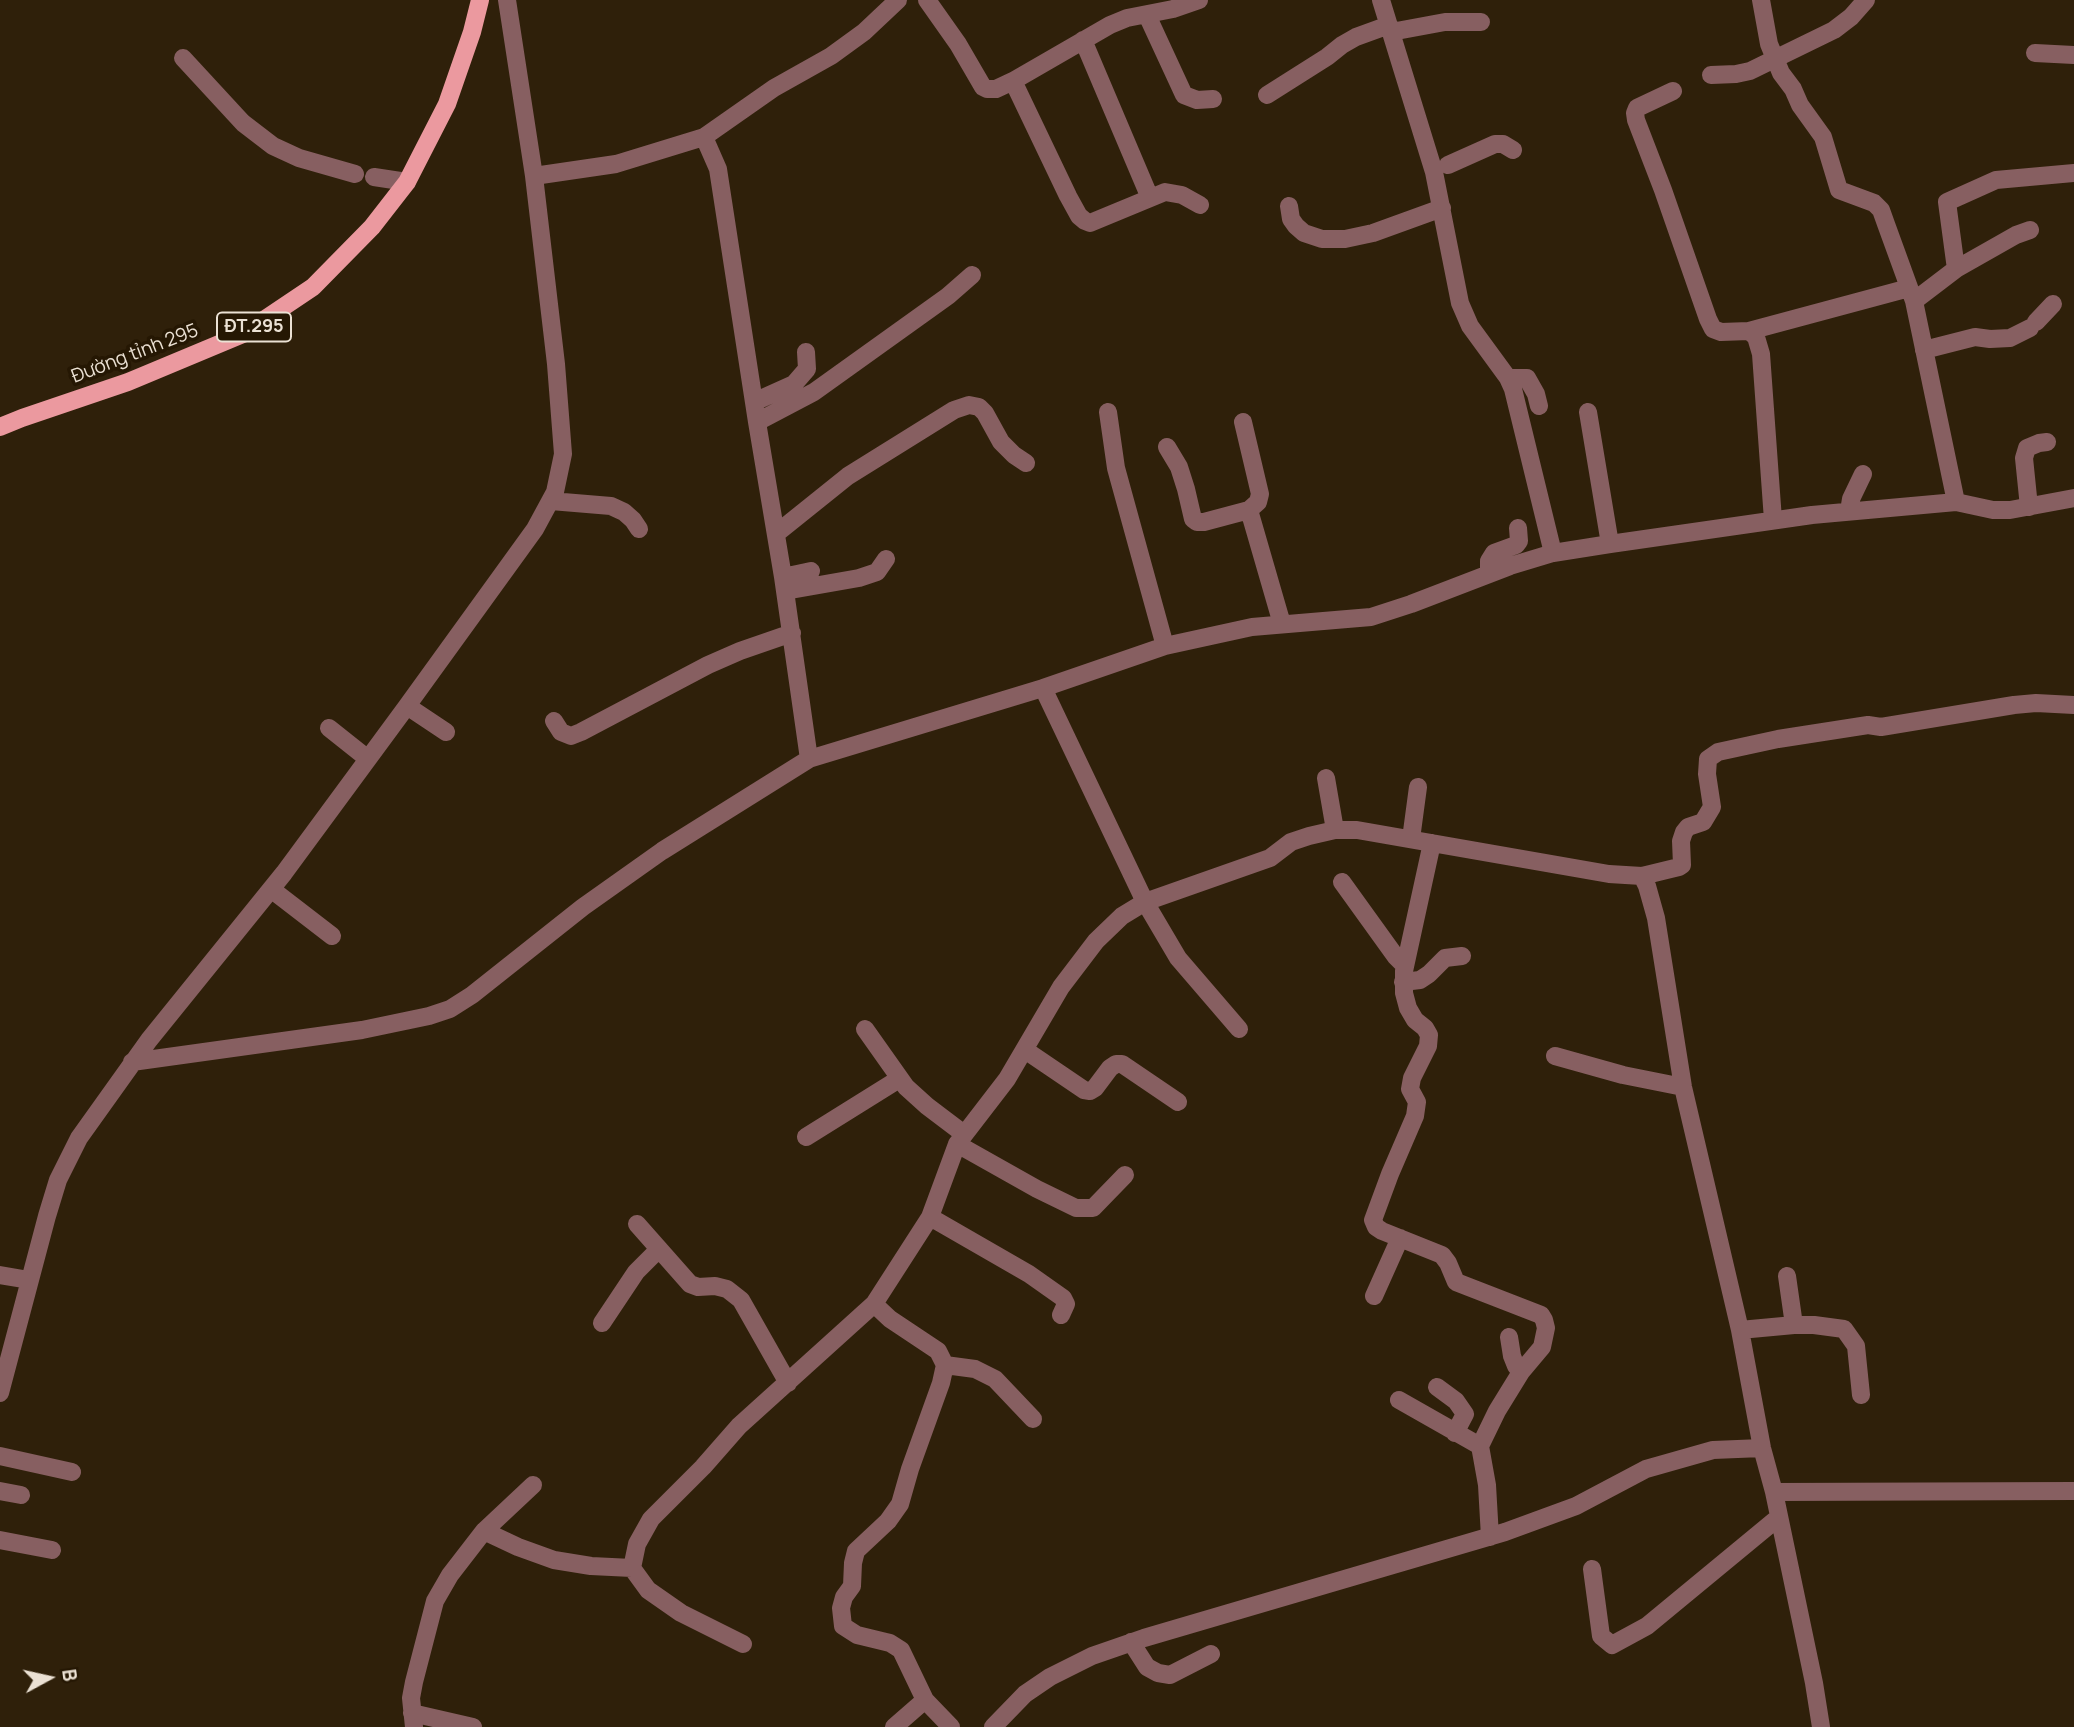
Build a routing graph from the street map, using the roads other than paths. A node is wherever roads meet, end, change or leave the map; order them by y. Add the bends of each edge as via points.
1 (480, 0) edge
2 (507, 0) edge
3 (898, 0) edge
4 (927, 0) edge
5 (1199, 0) edge
6 (1381, 0) edge
7 (1761, 0) edge
8 (1866, 0) edge
9 (1147, 15) junction
10 (1481, 22) dead end
11 (1390, 29) junction
12 (1083, 40) junction
13 (2035, 53) dead end
14 (2074, 55) edge
15 (183, 58) dead end
16 (1775, 58) junction
17 (1711, 75) dead end
18 (1013, 81) junction
19 (1674, 91) dead end
20 (1267, 95) dead end
21 (1213, 99) dead end
22 (704, 137) junction
23 (1513, 150) dead end
24 (1441, 168) junction
25 (2074, 173) edge
26 (355, 174) dead end
27 (534, 176) junction
28 (374, 177) dead end
29 (407, 182) junction
30 (1150, 198) junction
31 (1200, 205) dead end
32 (1289, 206) dead end
33 (1442, 208) junction
34 (2031, 230) dead end
35 (1956, 269) junction
36 (972, 275) dead end
37 (1912, 295) junction
38 (2053, 304) dead end
39 (1749, 331) junction
40 (1924, 350) junction
41 (806, 352) dead end
42 (1507, 377) junction
43 (754, 402) junction
44 (1539, 406) dead end
45 (1108, 412) dead end
46 (1588, 412) dead end
47 (757, 422) junction
48 (1243, 422) dead end
49 (0, 427) edge
50 (2047, 442) dead end
51 (1167, 447) dead end
52 (1026, 463) dead end
53 (1863, 474) dead end
54 (2074, 498) edge
55 (551, 501) junction
56 (1956, 502) junction
57 (2029, 507) junction
58 (1249, 510) junction
59 (1849, 511) junction
60 (1773, 520) junction
61 (1518, 528) dead end
62 (639, 529) dead end
63 (777, 533) junction
64 (1610, 544) junction
65 (1553, 554) junction
66 (886, 559) dead end
67 (811, 571) dead end
68 (1489, 574) junction
69 (784, 584) junction
70 (1282, 624) junction
71 (792, 633) junction
72 (1165, 646) junction
73 (1043, 688) junction
74 (2074, 705) edge
75 (407, 706) junction
76 (554, 721) dead end
77 (329, 728) dead end
78 (446, 732) dead end
79 (368, 759) junction
80 (809, 759) junction
81 (1326, 778) dead end
82 (1418, 787) dead end
83 (1335, 830) junction
84 (1412, 839) junction
85 (1432, 843) junction
86 (1642, 876) junction
87 (1342, 882) dead end
88 (271, 889) junction
89 (1145, 902) junction
90 (332, 936) dead end
91 (1462, 956) dead end
92 (1404, 973) junction
93 (865, 1029) dead end
94 (1239, 1029) dead end
95 (1025, 1050) junction
96 (1555, 1056) dead end
97 (132, 1062) junction
98 (899, 1079) junction
99 (1683, 1087) junction
100 (1178, 1102) dead end
101 (806, 1137) dead end
102 (961, 1139) junction
103 (1125, 1175) dead end
104 (930, 1217) junction
105 (637, 1224) dead end
106 (1400, 1238) junction
107 (658, 1250) junction
108 (0, 1275) edge
109 (1787, 1276) dead end
110 (29, 1280) junction
111 (1374, 1296) dead end
112 (874, 1304) junction
113 (1061, 1315) dead end
114 (602, 1323) dead end
115 (1794, 1325) junction
116 (1740, 1330) junction
117 (1509, 1337) dead end
118 (945, 1365) junction
119 (1521, 1372) junction
120 (788, 1383) junction
121 (1437, 1387) dead end
122 (0, 1393) edge
123 (1861, 1395) dead end
124 (1399, 1400) dead end
125 (1033, 1419) dead end
126 (1455, 1433) junction
127 (1480, 1446) junction
128 (1762, 1448) junction
129 (0, 1456) edge
130 (72, 1472) dead end
131 (533, 1485) dead end
132 (0, 1491) edge
133 (2074, 1491) edge
134 (1774, 1492) junction
135 (21, 1495) dead end
136 (1779, 1517) junction
137 (484, 1531) junction
138 (1490, 1537) junction
139 (0, 1540) edge
140 (52, 1550) dead end
141 (632, 1568) junction
142 (1592, 1569) dead end
143 (1131, 1643) junction
144 (743, 1644) dead end
145 (1211, 1654) dead end
146 (925, 1700) junction
147 (413, 1720) edge
148 (474, 1727) edge
149 (894, 1727) edge
150 (951, 1727) edge
151 (993, 1727) edge
152 (1821, 1727) edge

1 - 29 main road, Đường tỉnh 295 / ĐT.295 via 447,104
2 - 27 street
3 - 22 street via 831,56
4 - 18 street via 983,87 996,89
5 - 9 street
6 - 11 street
7 - 16 street
8 - 16 street via 1852,18 1834,30
9 - 12 street via 1110,24
9 - 21 street via 1184,95
10 - 11 street
11 - 20 street via 1356,37
11 - 24 street
12 - 18 street
12 - 30 street
13 - 14 street
15 - 26 street via 243,123 273,146
16 - 17 street via 1735,75
16 - 37 street via 1823,137 1839,190 1881,210
18 - 30 street via 1084,221 1090,223
19 - 39 street via 1637,108 1636,120 1713,329
22 - 27 street via 616,164
22 - 43 street via 718,169
23 - 24 street via 1495,144
24 - 33 street
25 - 35 street via 1996,180 1947,202
27 - 55 street via 563,444
28 - 29 street
29 - 49 main road, Đường tỉnh 295 / ĐT.295 via 372,227 313,287 243,334 128,382
30 - 31 street via 1165,192
32 - 33 street via 1296,226 1322,239 1373,233
33 - 42 street via 1460,303 1470,326
34 - 35 street
35 - 37 street
36 - 47 street via 814,392
37 - 39 street
37 - 40 street
38 - 40 street via 2033,325 2010,338 1975,337
39 - 60 street via 1761,354
40 - 56 street
41 - 43 street via 807,369 794,384
42 - 44 street via 1527,378
42 - 65 street
43 - 47 street
45 - 72 street via 1116,468
46 - 64 street
47 - 63 street
48 - 58 street via 1260,494
50 - 57 street via 2027,448 2024,458
51 - 58 street via 1179,467 1193,519 1205,522
52 - 63 street via 1001,442 985,413 969,405 848,476
53 - 59 street
54 - 57 street
55 - 62 street via 611,506 624,512
55 - 75 street via 521,550
56 - 57 street via 1993,510
56 - 59 street
58 - 70 street
59 - 60 street
60 - 64 street
61 - 68 street via 1519,541 1494,553
63 - 69 street
64 - 65 street
65 - 68 street
66 - 69 street via 877,572 859,578
67 - 69 street
68 - 70 street via 1371,617
69 - 71 street
70 - 72 street
71 - 76 street via 708,665 571,736 561,732
71 - 80 street
72 - 73 street
73 - 80 street
73 - 89 street
74 - 86 street via 2014,705 1718,751 1708,759 1712,807 1703,822 1684,832 1682,865
75 - 78 street
75 - 79 street
77 - 79 street
79 - 88 street
80 - 97 street via 662,850 450,1009 362,1030
81 - 83 street
82 - 84 street
83 - 84 street
83 - 89 street via 1291,842 1270,858
84 - 85 street
85 - 86 street
85 - 92 street
86 - 99 street via 1656,918
87 - 92 street
88 - 90 street
88 - 97 street
89 - 94 street via 1178,958
89 - 95 street via 1096,941 1061,987
91 - 92 street via 1446,958 1419,980
92 - 106 street via 1408,1007 1429,1035 1428,1046 1412,1078 1415,1116 1373,1220 1376,1227
93 - 98 street
95 - 100 street via 1084,1090 1095,1088 1110,1068 1122,1064
95 - 102 street
96 - 99 street
97 - 110 street via 79,1138 58,1180
98 - 101 street
98 - 102 street
99 - 116 street
102 - 103 street via 1037,1189 1076,1208 1093,1208
102 - 104 street
104 - 112 street
104 - 113 street via 1063,1298 1066,1304
105 - 107 street
106 - 111 street
106 - 119 street via 1441,1255 1455,1282 1541,1315 1546,1328 1542,1347
107 - 114 street via 636,1272
107 - 120 street via 690,1284 727,1289 741,1300
108 - 110 street
109 - 115 street
110 - 122 street
112 - 118 street via 938,1351
112 - 120 street
115 - 116 street
115 - 123 street via 1844,1329 1856,1346
116 - 128 street
117 - 119 street
118 - 125 street via 975,1369 995,1379
118 - 146 street via 901,1504 856,1552 852,1586 841,1608 843,1626 901,1650
119 - 127 street
120 - 141 street via 739,1426 651,1519 637,1544
121 - 126 street via 1465,1414
124 - 126 street
126 - 127 street
127 - 138 street
128 - 134 street
128 - 138 street via 1713,1450 1646,1469 1576,1506
129 - 130 street
131 - 137 street
132 - 135 street
133 - 134 street
134 - 136 street
136 - 142 street via 1647,1626 1612,1645 1601,1636
136 - 152 street
137 - 141 street via 554,1560
137 - 147 street via 435,1601 411,1698
138 - 143 street
139 - 140 street
141 - 144 street via 648,1590 681,1613
143 - 145 street via 1147,1667 1170,1675
143 - 151 street via 1050,1677
146 - 149 street
146 - 150 street
147 - 148 street

